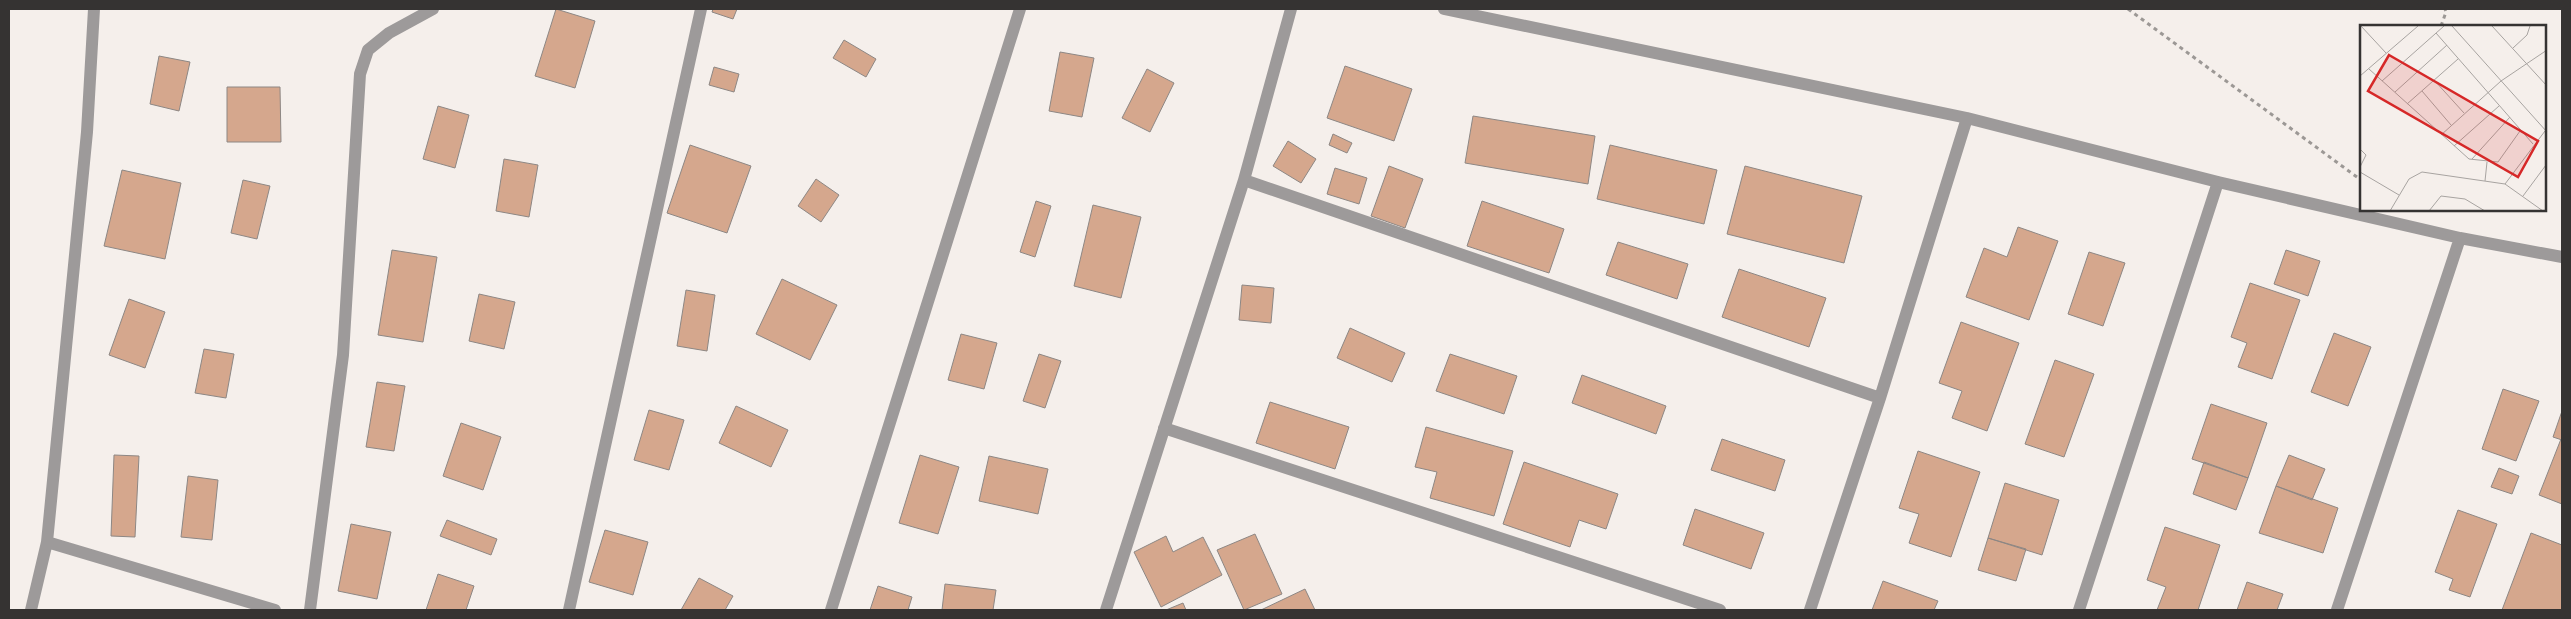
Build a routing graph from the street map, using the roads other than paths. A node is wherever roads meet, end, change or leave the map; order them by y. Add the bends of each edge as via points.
1 (94, 9) edge
2 (433, 9) edge
3 (701, 9) edge
4 (1020, 9) edge
5 (1291, 9) edge
6 (1444, 9) edge
7 (1967, 118) junction
8 (1244, 180) junction
9 (2218, 182) junction
10 (2460, 238) junction
11 (2562, 257) edge
12 (1880, 398) junction
13 (1164, 428) junction
14 (47, 542) junction
15 (31, 610) edge
16 (274, 610) edge
17 (310, 610) edge
18 (569, 610) edge
19 (831, 610) edge
20 (1106, 610) edge
21 (1720, 610) edge
22 (1810, 610) edge
23 (2079, 610) edge
24 (2337, 610) edge

1 - 14 street via 87,132
2 - 17 street via 389,33 368,50 360,74 343,355
3 - 18 street
4 - 19 street
5 - 8 street
6 - 7 street
7 - 9 street
7 - 12 street
8 - 12 street
8 - 13 street
9 - 10 street
9 - 23 street
10 - 11 street
10 - 24 street
12 - 22 street
13 - 20 street
13 - 21 street
14 - 15 street
14 - 16 street

